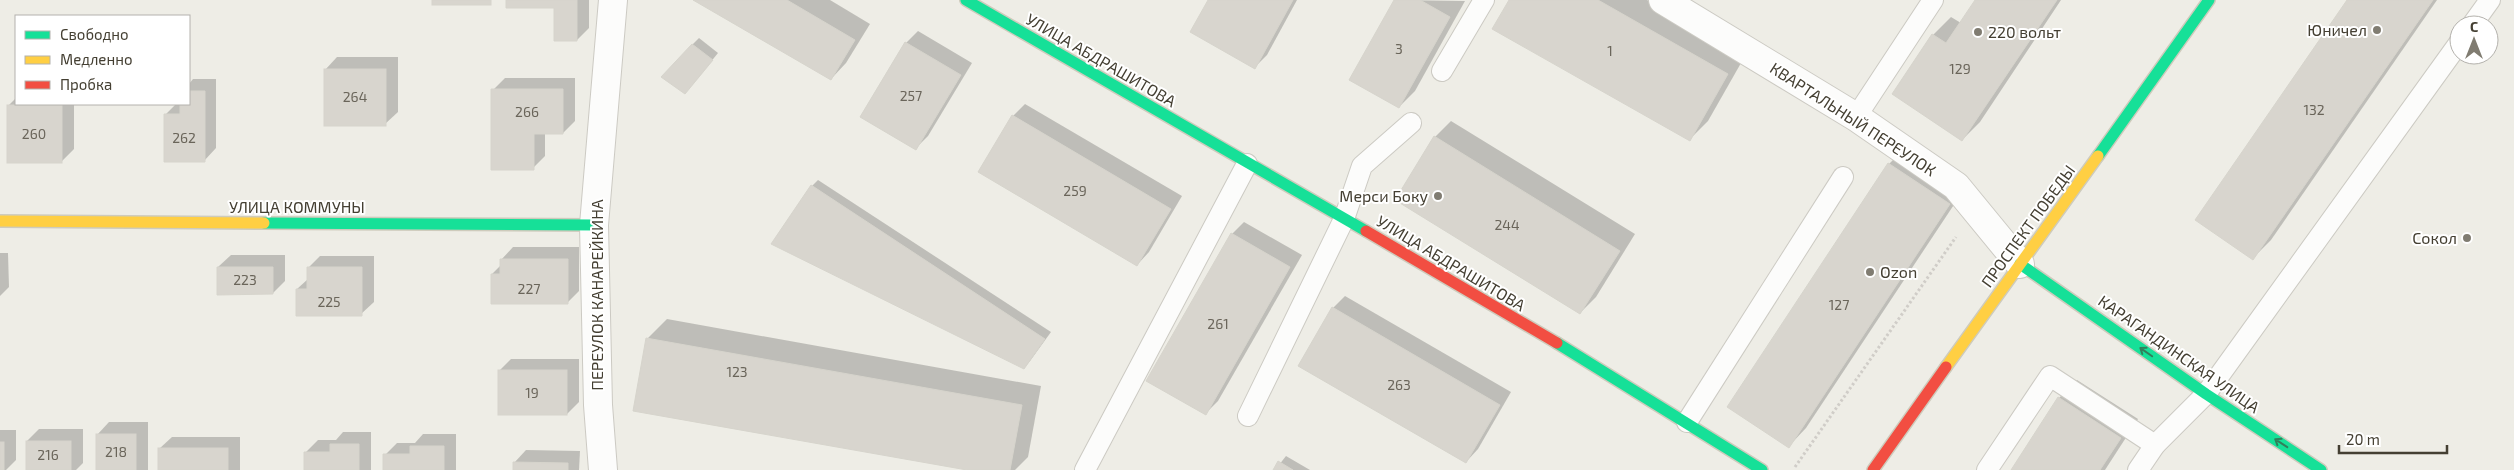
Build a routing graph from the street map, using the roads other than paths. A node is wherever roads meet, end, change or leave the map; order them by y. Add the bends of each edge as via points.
1 (613, 0) edge
2 (966, 0) edge
3 (1484, 0) edge
4 (1663, 0) edge
5 (1933, 0) edge
6 (2209, 0) edge
7 (2490, 0) edge
8 (2479, 15) edge
9 (2449, 57) edge
10 (1442, 71) dead end
11 (1856, 117) junction
12 (1411, 123) dead end
13 (1247, 164) junction
14 (1843, 178) dead end
15 (1344, 218) junction
16 (0, 221) edge
17 (594, 224) junction
18 (2020, 264) junction
19 (2206, 394) junction
20 (1248, 416) dead end
21 (1687, 422) junction
22 (2155, 445) junction
23 (603, 470) edge
24 (1085, 470) edge
25 (1761, 470) edge
26 (1873, 470) edge
27 (1988, 470) edge
28 (2138, 470) edge
29 (2321, 470) edge

1 - 17 street, ПЕРЕУЛОК КАНАРЕЙКИНА
2 - 13 street, УЛИЦА АБДРАШИТОВА
3 - 10 lane
4 - 11 street, КВАРТАЛЬНЫЙ ПЕРЕУЛОК
5 - 11 lane
6 - 18 street, ПРОСПЕКТ ПОБЕДЫ
7 - 8 lane
9 - 19 lane
11 - 18 street, КВАРТАЛЬНЫЙ ПЕРЕУЛОК via 1956,186
12 - 15 lane via 1362,166
13 - 15 street, УЛИЦА АБДРАШИТОВА
13 - 24 lane
14 - 21 lane
15 - 20 lane
15 - 21 street, УЛИЦА АБДРАШИТОВА
16 - 17 street, УЛИЦА КОММУНЫ
17 - 23 street, ПЕРЕУЛОК КАНАРЕЙКИНА via 598,406
19 -> 18 street, КАРАГАНДИНСКАЯ УЛИЦА
18 - 26 street, ПРОСПЕКТ ПОБЕДЫ
19 - 22 lane
29 -> 19 street, КАРАГАНДИНСКАЯ УЛИЦА
21 - 25 street, УЛИЦА АБДРАШИТОВА
22 - 27 lane via 2050,376
22 - 28 lane

